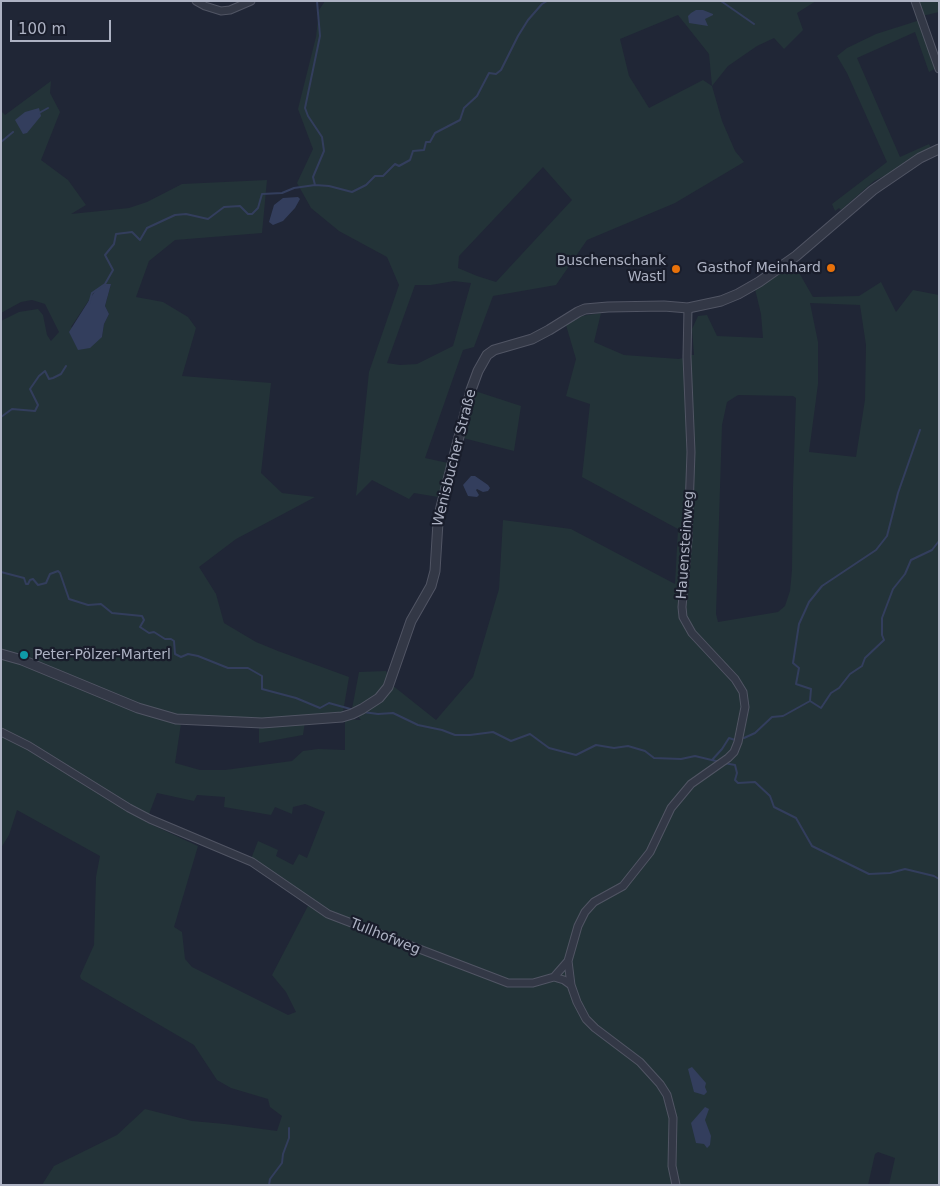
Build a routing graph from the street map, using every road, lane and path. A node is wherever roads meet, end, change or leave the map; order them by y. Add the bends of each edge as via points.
1 (196, 1) edge
2 (251, 1) edge
3 (915, 1) edge
4 (939, 69) edge
5 (939, 150) edge
6 (688, 308) junction
7 (1, 654) edge
8 (1, 732) edge
9 (568, 961) junction
10 (554, 977) junction
11 (571, 985) junction
12 (676, 1185) edge

1 - 2 street via 221,11
3 - 4 street
5 - 6 street, Wenisbucher Straße via 920,158 873,190 796,256 759,282 721,301
6 - 7 street, Wenisbucher Straße via 585,309 532,339 486,355 471,390 441,507 431,586 411,621 388,687 380,698 362,709 332,718 262,723 176,719 138,708
6 - 9 street, Hauensteinweg via 691,452 683,617 692,633 735,679 743,692 745,707 734,752 691,784 671,808 653,846 623,886 594,902 585,912
8 - 10 street, Tullhofweg via 129,808 252,862 328,914 508,984 533,983
9 - 10 street, Hauensteinweg
9 - 11 street, Hauensteinweg
10 - 11 street
11 - 12 street via 586,1019 640,1062 667,1095 673,1118 672,1166

